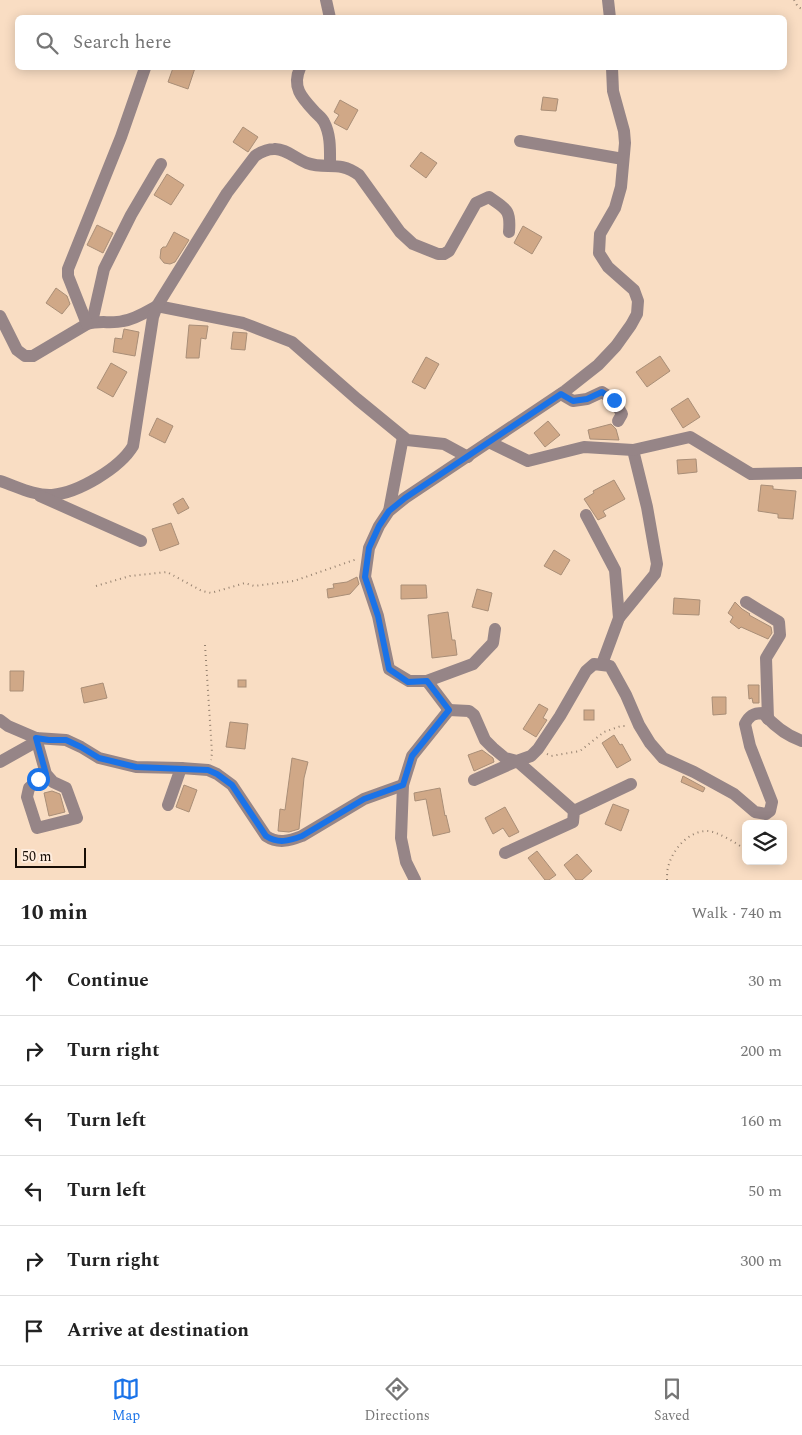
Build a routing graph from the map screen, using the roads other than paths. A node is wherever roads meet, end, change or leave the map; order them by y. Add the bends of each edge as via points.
1 (326, 0) edge
2 (608, 0) edge
3 (329, 15) edge
4 (610, 15) edge
5 (144, 70) edge
6 (299, 70) edge
7 (612, 70) edge
8 (520, 140) dead end
9 (623, 159) junction
10 (162, 164) dead end
11 (330, 165) junction
12 (510, 232) dead end
13 (157, 306) junction
14 (0, 316) edge
15 (90, 323) junction
16 (561, 394) junction
17 (618, 421) dead end
18 (403, 437) junction
19 (489, 442) junction
20 (633, 450) junction
21 (468, 457) junction
22 (802, 473) edge
23 (0, 480) edge
24 (33, 493) junction
25 (389, 511) junction
26 (586, 515) dead end
27 (141, 541) dead end
28 (746, 602) dead end
29 (619, 618) junction
30 (495, 629) dead end
31 (602, 664) junction
32 (427, 681) junction
33 (449, 710) junction
34 (768, 719) junction
35 (0, 720) edge
36 (36, 738) junction
37 (802, 741) edge
38 (517, 761) junction
39 (0, 762) edge
40 (181, 768) junction
41 (46, 774) junction
42 (474, 780) dead end
43 (631, 784) dead end
44 (403, 785) junction
45 (168, 805) dead end
46 (574, 811) junction
47 (506, 853) dead end
48 (416, 880) edge

1 - 3 street
2 - 4 street
5 - 15 street via 68,268 68,276
6 - 11 street via 298,89 324,121 330,144
7 - 9 street via 612,91 624,131
8 - 9 street
9 - 16 street via 619,194 600,234 599,253 608,267 634,290 638,301 637,314 616,346 598,365
10 - 15 street via 104,269
11 - 12 street via 344,166 360,175 400,232 413,244 438,254 449,251 476,203 489,197 506,209 511,219
11 - 13 street via 307,163 278,149 255,156 227,193
13 - 15 street via 122,322
13 - 18 street via 243,323 292,342
13 - 24 street via 133,446 128,455 95,480 69,491 52,495
14 - 15 street via 18,350 25,356 33,356
16 - 17 street via 573,401 602,392 614,400 622,414
16 - 19 street
18 - 21 street via 444,444
18 - 25 street
19 - 20 street via 528,461 584,448
19 - 21 street
20 - 22 street via 690,437 751,474
20 - 29 street via 657,564 655,574
21 - 25 street
23 - 24 street
24 - 27 street
25 - 32 street via 369,548 365,577 378,616 389,669 408,682
26 - 29 street via 614,570
28 - 34 street via 779,622 780,635 766,658
29 - 31 street
30 - 32 street via 493,643 472,664
31 - 34 street via 610,666 639,725 663,758 734,794 755,812 766,814 772,802 745,724 749,716 756,713 762,713
31 - 38 street via 594,664 586,671 538,749 531,756
32 - 33 street
33 - 38 street via 469,711 485,740 505,758
33 - 44 street via 412,756
34 - 37 street via 788,736
35 - 36 street
36 - 39 street via 32,744
36 - 40 street via 66,740 99,758 136,767
36 - 41 street
38 - 42 street
38 - 46 street
40 - 44 street via 217,774 232,785 266,836 282,841 302,836 364,799
40 - 45 street
41 - 41 street via 29,788 27,798 37,828 77,818 66,788 53,782
43 - 46 street
44 - 48 street via 401,838 406,862
46 - 47 street via 573,822

